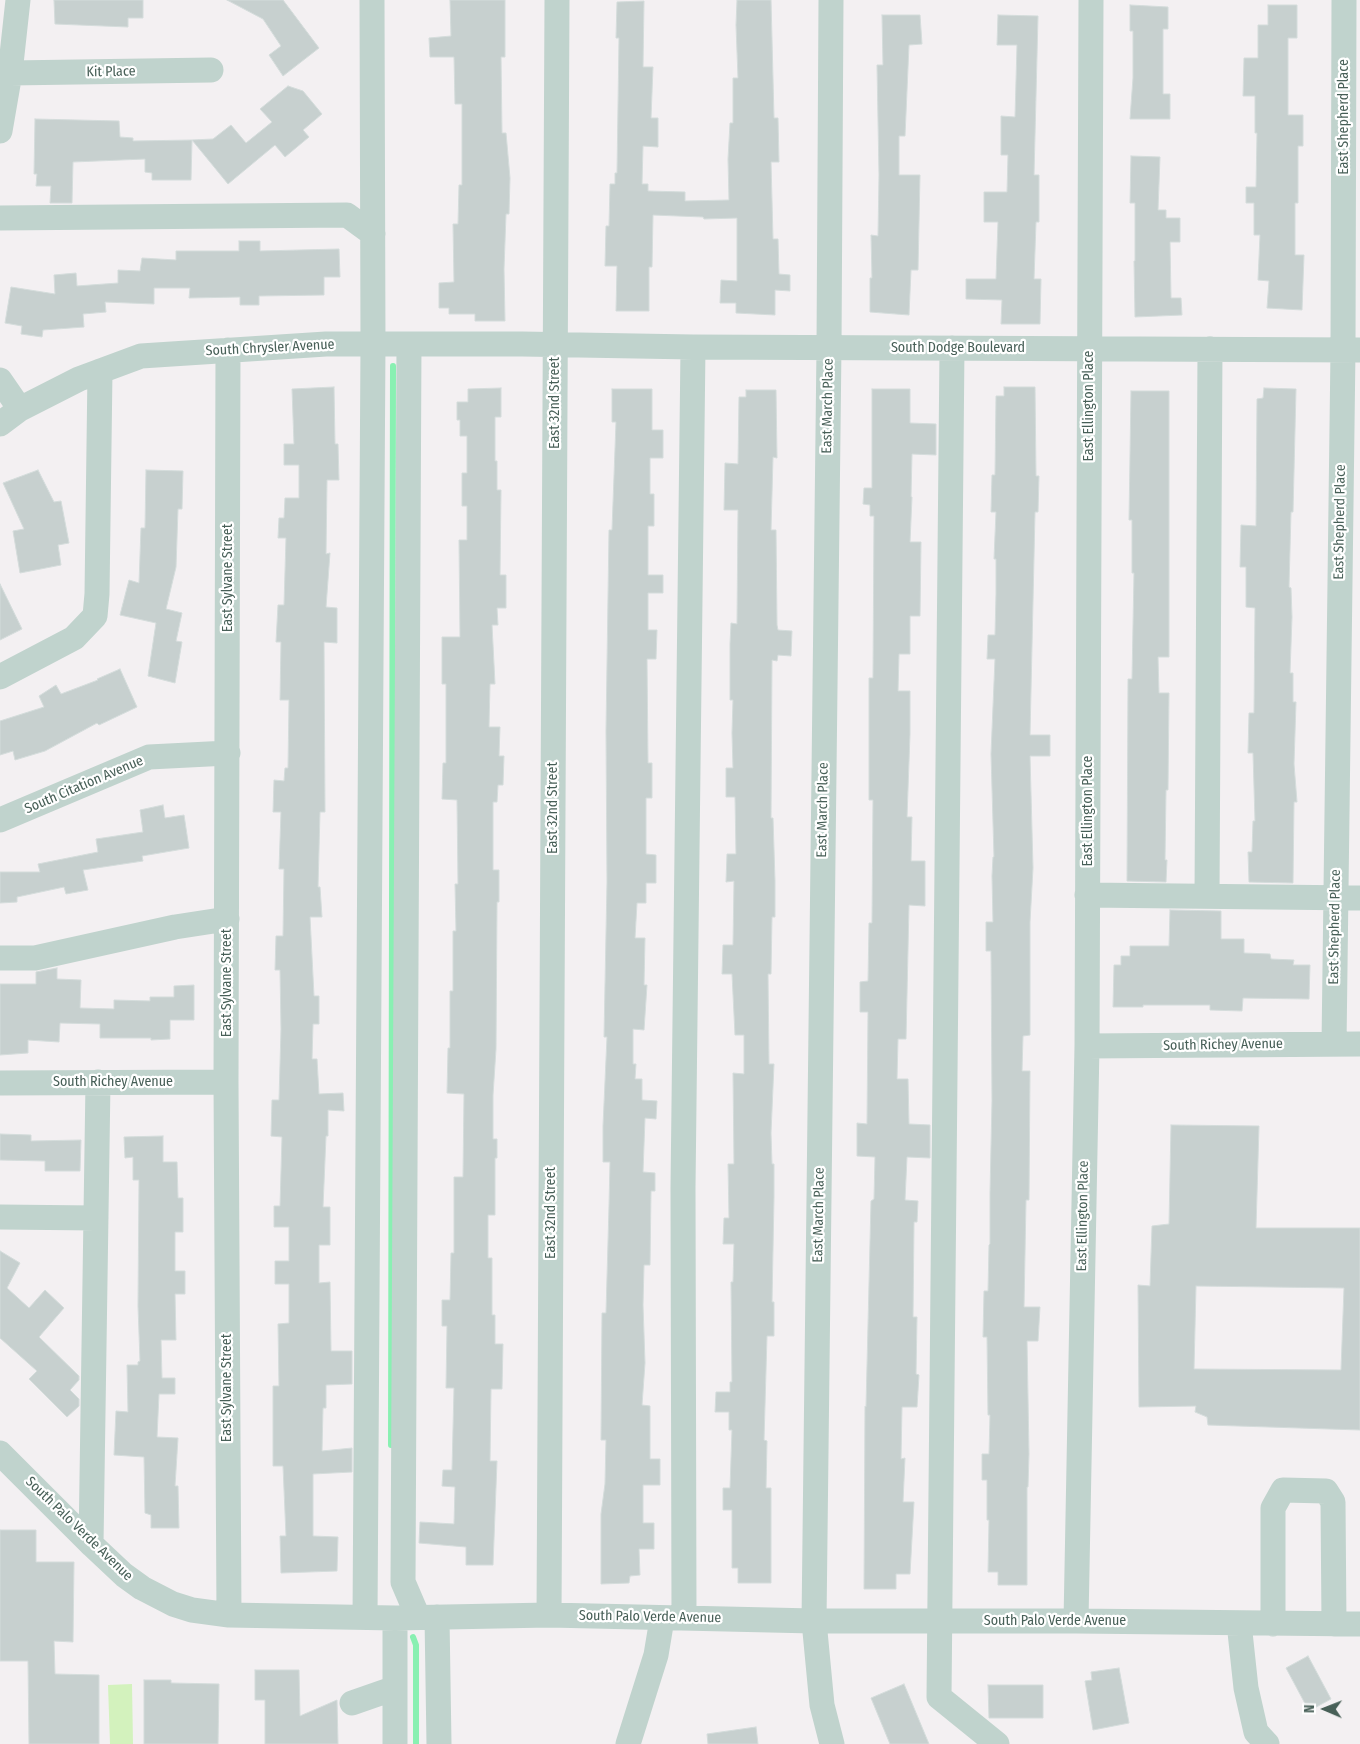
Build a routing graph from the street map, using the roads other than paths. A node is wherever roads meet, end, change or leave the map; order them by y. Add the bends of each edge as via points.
1 (18, 0) edge
2 (372, 0) edge
3 (558, 0) edge
4 (831, 0) edge
5 (1091, 0) edge
6 (1344, 0) edge
7 (211, 70) dead end
8 (10, 73) junction
9 (0, 131) edge
10 (0, 218) edge
11 (373, 234) junction
12 (373, 344) junction
13 (409, 344) junction
14 (556, 345) junction
15 (693, 347) junction
16 (829, 348) junction
17 (952, 348) junction
18 (1089, 349) junction
19 (1210, 349) junction
20 (228, 350) junction
21 (1351, 350) edge
22 (100, 371) junction
23 (0, 380) edge
24 (10, 417) edge
25 (0, 677) edge
26 (228, 753) junction
27 (0, 820) edge
28 (1087, 895) junction
29 (1207, 896) junction
30 (1336, 898) junction
31 (1360, 898) edge
32 (227, 919) junction
33 (0, 958) edge
34 (1334, 1044) junction
35 (1360, 1044) edge
36 (1086, 1046) junction
37 (0, 1082) edge
38 (98, 1082) junction
39 (226, 1082) junction
40 (0, 1217) edge
41 (96, 1218) junction
42 (0, 1453) edge
43 (91, 1544) junction
44 (229, 1615) junction
45 (549, 1615) junction
46 (365, 1617) junction
47 (417, 1617) junction
48 (673, 1618) junction
49 (814, 1621) junction
50 (940, 1621) junction
51 (1076, 1621) junction
52 (1239, 1623) junction
53 (1272, 1624) junction
54 (1334, 1624) junction
55 (1360, 1624) edge
56 (395, 1688) junction
57 (352, 1703) dead end
58 (395, 1744) edge
59 (438, 1744) edge
60 (628, 1744) edge
61 (832, 1744) edge
62 (997, 1744) edge
63 (1267, 1744) edge

1 - 8 street
2 - 11 street
3 - 14 street, East 32nd Street
4 - 16 street, East March Place
5 - 18 street, East Ellington Place
6 - 21 street, East Shepherd Place
7 - 8 street, Kit Place
8 - 9 street
10 - 11 street via 347,215
11 - 12 street
12 - 13 street, South Chrysler Avenue
12 - 20 street, South Chrysler Avenue
12 - 46 street
13 - 14 street, South Chrysler Avenue
13 - 47 street via 403,1582
14 - 15 street, South Dodge Boulevard
14 - 45 street, East 32nd Street
15 - 16 street, South Dodge Boulevard
15 - 48 street via 683,1187
16 - 17 street, South Dodge Boulevard
16 - 49 street, East March Place
17 - 18 street, South Dodge Boulevard
17 - 50 street
18 - 19 street, South Dodge Boulevard
18 - 28 street, East Ellington Place
19 - 21 street, South Dodge Boulevard
19 - 29 street
20 - 22 street, South Chrysler Avenue via 141,356
20 - 26 street, East Sylvane Street
21 - 30 street, East Shepherd Place
22 - 24 street, South Chrysler Avenue
22 - 25 street via 95,616 74,638
23 - 24 street
26 - 27 street, South Citation Avenue via 149,757
26 - 32 street, East Sylvane Street
28 - 29 street
28 - 36 street, East Ellington Place
29 - 30 street
30 - 31 street
30 - 34 street, East Shepherd Place
32 - 33 street via 35,958
32 - 39 street, East Sylvane Street
34 - 35 street, South Richey Avenue
34 - 36 street, South Richey Avenue
36 - 51 street, East Ellington Place
37 - 38 street, South Richey Avenue
38 - 39 street, South Richey Avenue
38 - 41 street
39 - 44 street, East Sylvane Street
40 - 41 street
41 - 43 street
42 - 43 street, South Palo Verde Avenue
43 - 44 street, South Palo Verde Avenue via 124,1575 156,1596 192,1610
44 - 46 street, South Palo Verde Avenue
45 - 47 street, South Palo Verde Avenue
45 - 48 street, South Palo Verde Avenue
46 - 47 street, South Palo Verde Avenue
47 - 56 street
47 - 59 street
48 - 49 street, South Palo Verde Avenue
48 - 60 street via 656,1655
49 - 50 street, South Palo Verde Avenue
49 - 61 street, East March Place via 822,1705
50 - 51 street, South Palo Verde Avenue
50 - 62 street via 939,1697
51 - 52 street, South Palo Verde Avenue
52 - 53 street, South Palo Verde Avenue
52 - 63 street via 1246,1688 1256,1732
53 - 54 street, South Palo Verde Avenue
53 - 54 street via 1273,1508 1283,1490 1326,1491 1333,1502
54 - 55 street, South Palo Verde Avenue
56 - 57 street
56 - 58 street

